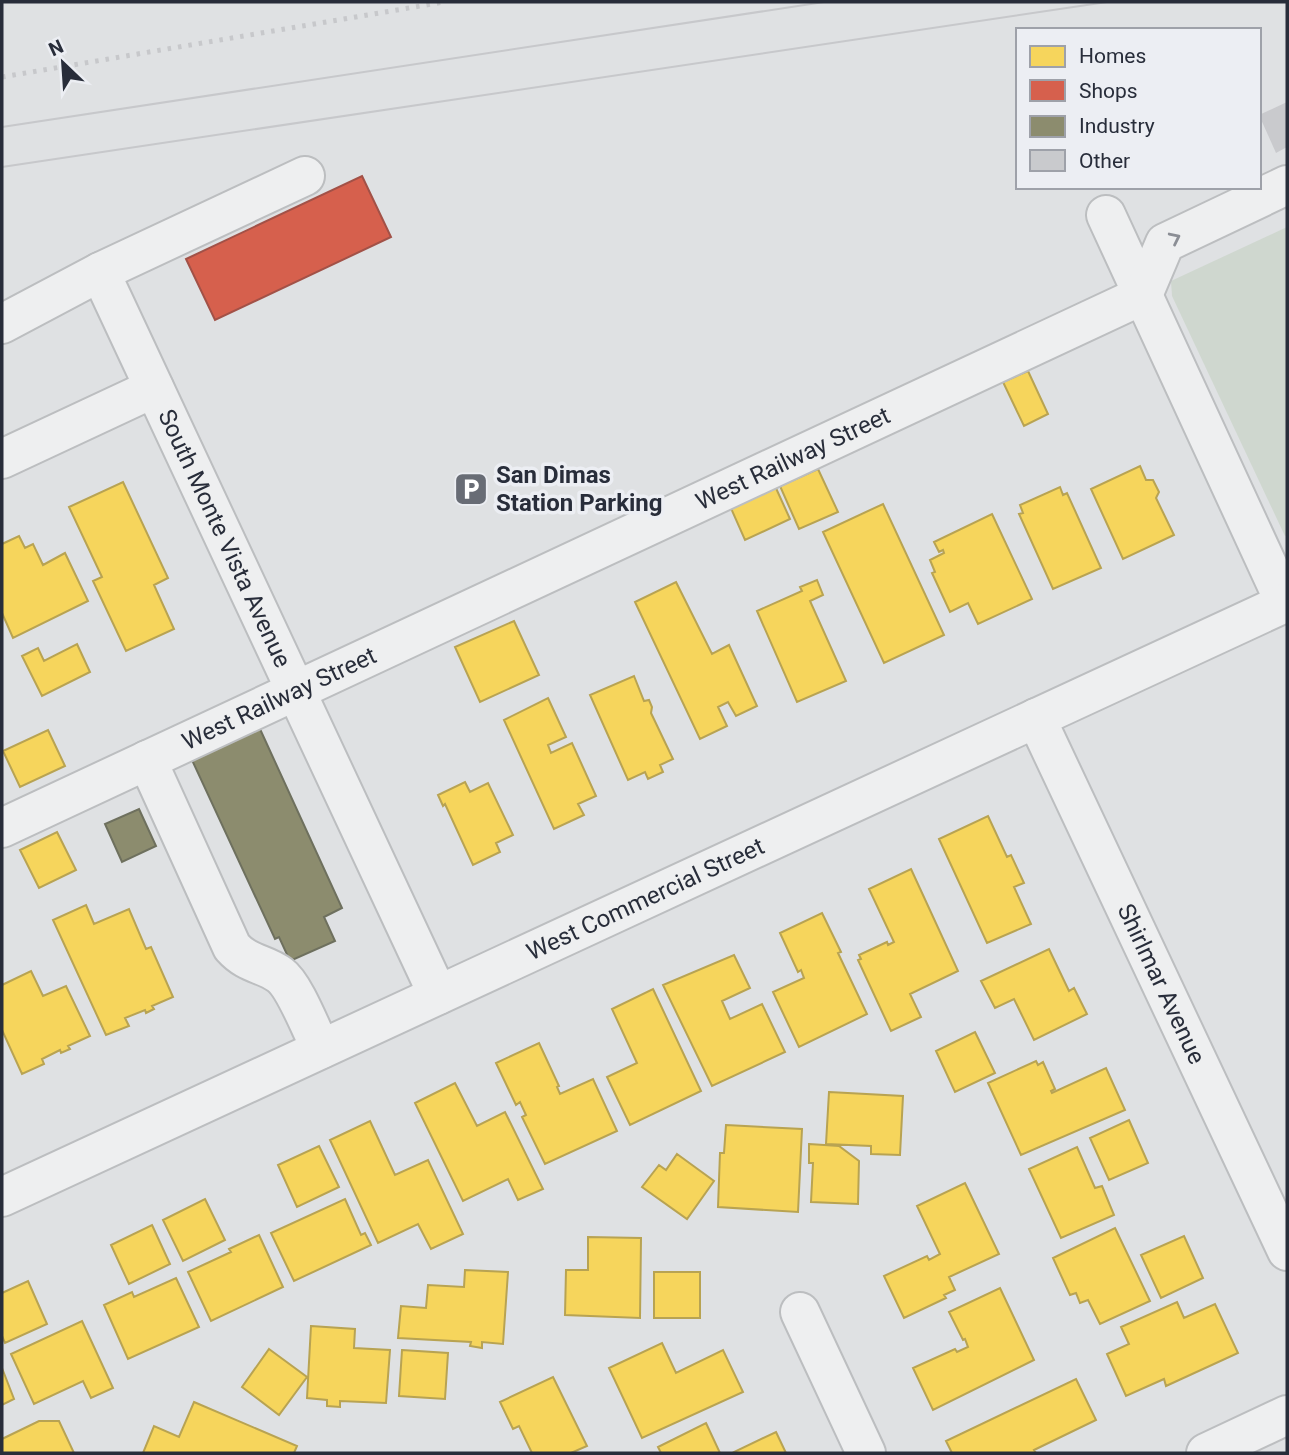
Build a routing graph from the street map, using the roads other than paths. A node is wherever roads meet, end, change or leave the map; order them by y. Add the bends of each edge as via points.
1 (305, 176) dead end
2 (1287, 185) edge
3 (1106, 215) dead end
4 (100, 272) junction
5 (1143, 295) junction
6 (2, 324) edge
7 (154, 388) junction
8 (2, 459) edge
9 (1286, 602) edge
10 (295, 691) junction
11 (1036, 718) junction
12 (147, 760) junction
13 (2, 828) edge
14 (438, 995) junction
15 (321, 1049) junction
16 (2, 1197) edge
17 (1287, 1251) edge
18 (800, 1312) dead end
19 (1287, 1415) edge
20 (866, 1453) edge
21 (1206, 1453) edge

1 - 4 street
5 -> 2 street via 1165,243
3 - 5 street
4 - 6 street
4 - 7 street, South Monte Vista Avenue
5 - 9 street
5 - 10 street, West Railway Street
7 - 8 street
7 - 10 street, South Monte Vista Avenue
9 - 11 street, West Commercial Street
10 - 12 street, West Railway Street
10 - 14 street, South Monte Vista Avenue
11 - 14 street, West Commercial Street
11 - 17 street, Shirlmar Avenue
12 - 13 street, West Railway Street
12 - 15 street via 232,947 242,958 287,982
14 - 15 street, West Commercial Street
15 - 16 street, West Commercial Street
18 - 20 street
19 - 21 street

